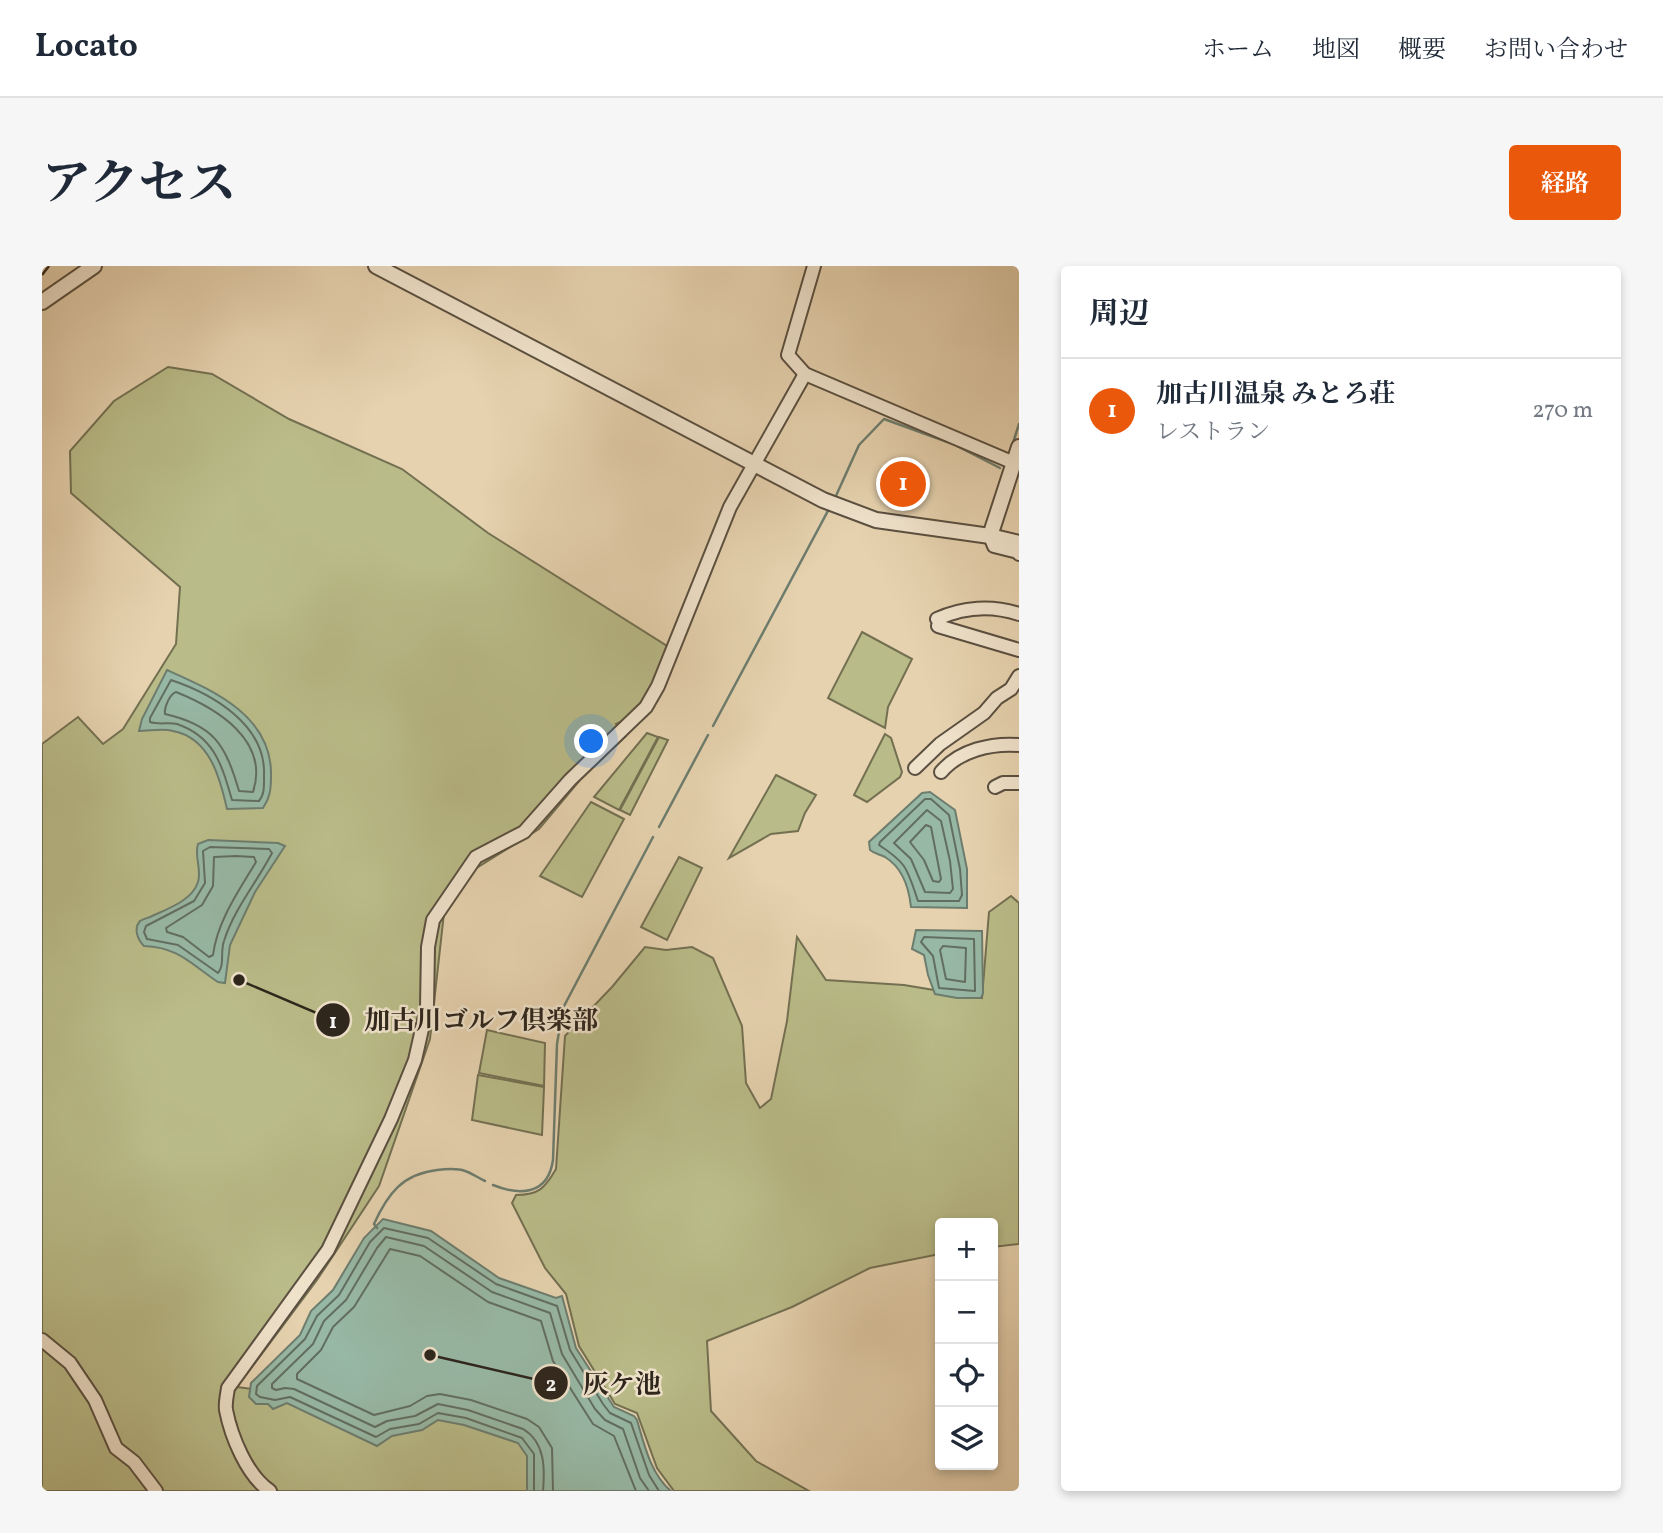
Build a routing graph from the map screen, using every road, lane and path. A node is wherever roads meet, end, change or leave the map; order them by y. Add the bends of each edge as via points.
1 (94, 266) edge
2 (376, 266) edge
3 (814, 266) edge
4 (42, 302) edge
5 (805, 374) junction
6 (1019, 447) edge
7 (755, 463) junction
8 (1016, 463) edge
9 (990, 536) junction
10 (1019, 543) edge
11 (1019, 554) edge
12 (1019, 614) edge
13 (1019, 650) edge
14 (1019, 676) edge
15 (1019, 745) edge
16 (915, 768) dead end
17 (941, 772) dead end
18 (1019, 783) edge
19 (995, 787) dead end
20 (42, 1340) edge
21 (267, 1490) edge
22 (156, 1491) edge

1 - 4 street
2 - 7 street
3 - 5 street via 788,355
5 - 7 street
5 - 8 street
6 - 8 street
7 - 9 street via 823,500 876,520
7 - 21 street via 730,507 646,707 524,832 476,857 433,920 427,1007 415,1060 391,1119 328,1250 228,1388 226,1408 240,1452
8 - 9 street
9 - 10 street
9 - 11 street via 993,546
12 - 13 street via 986,608 959,611 938,623
14 - 16 street via 984,713
15 - 17 street via 965,753
18 - 19 street
20 - 22 street via 70,1363 95,1400 116,1448 134,1462

